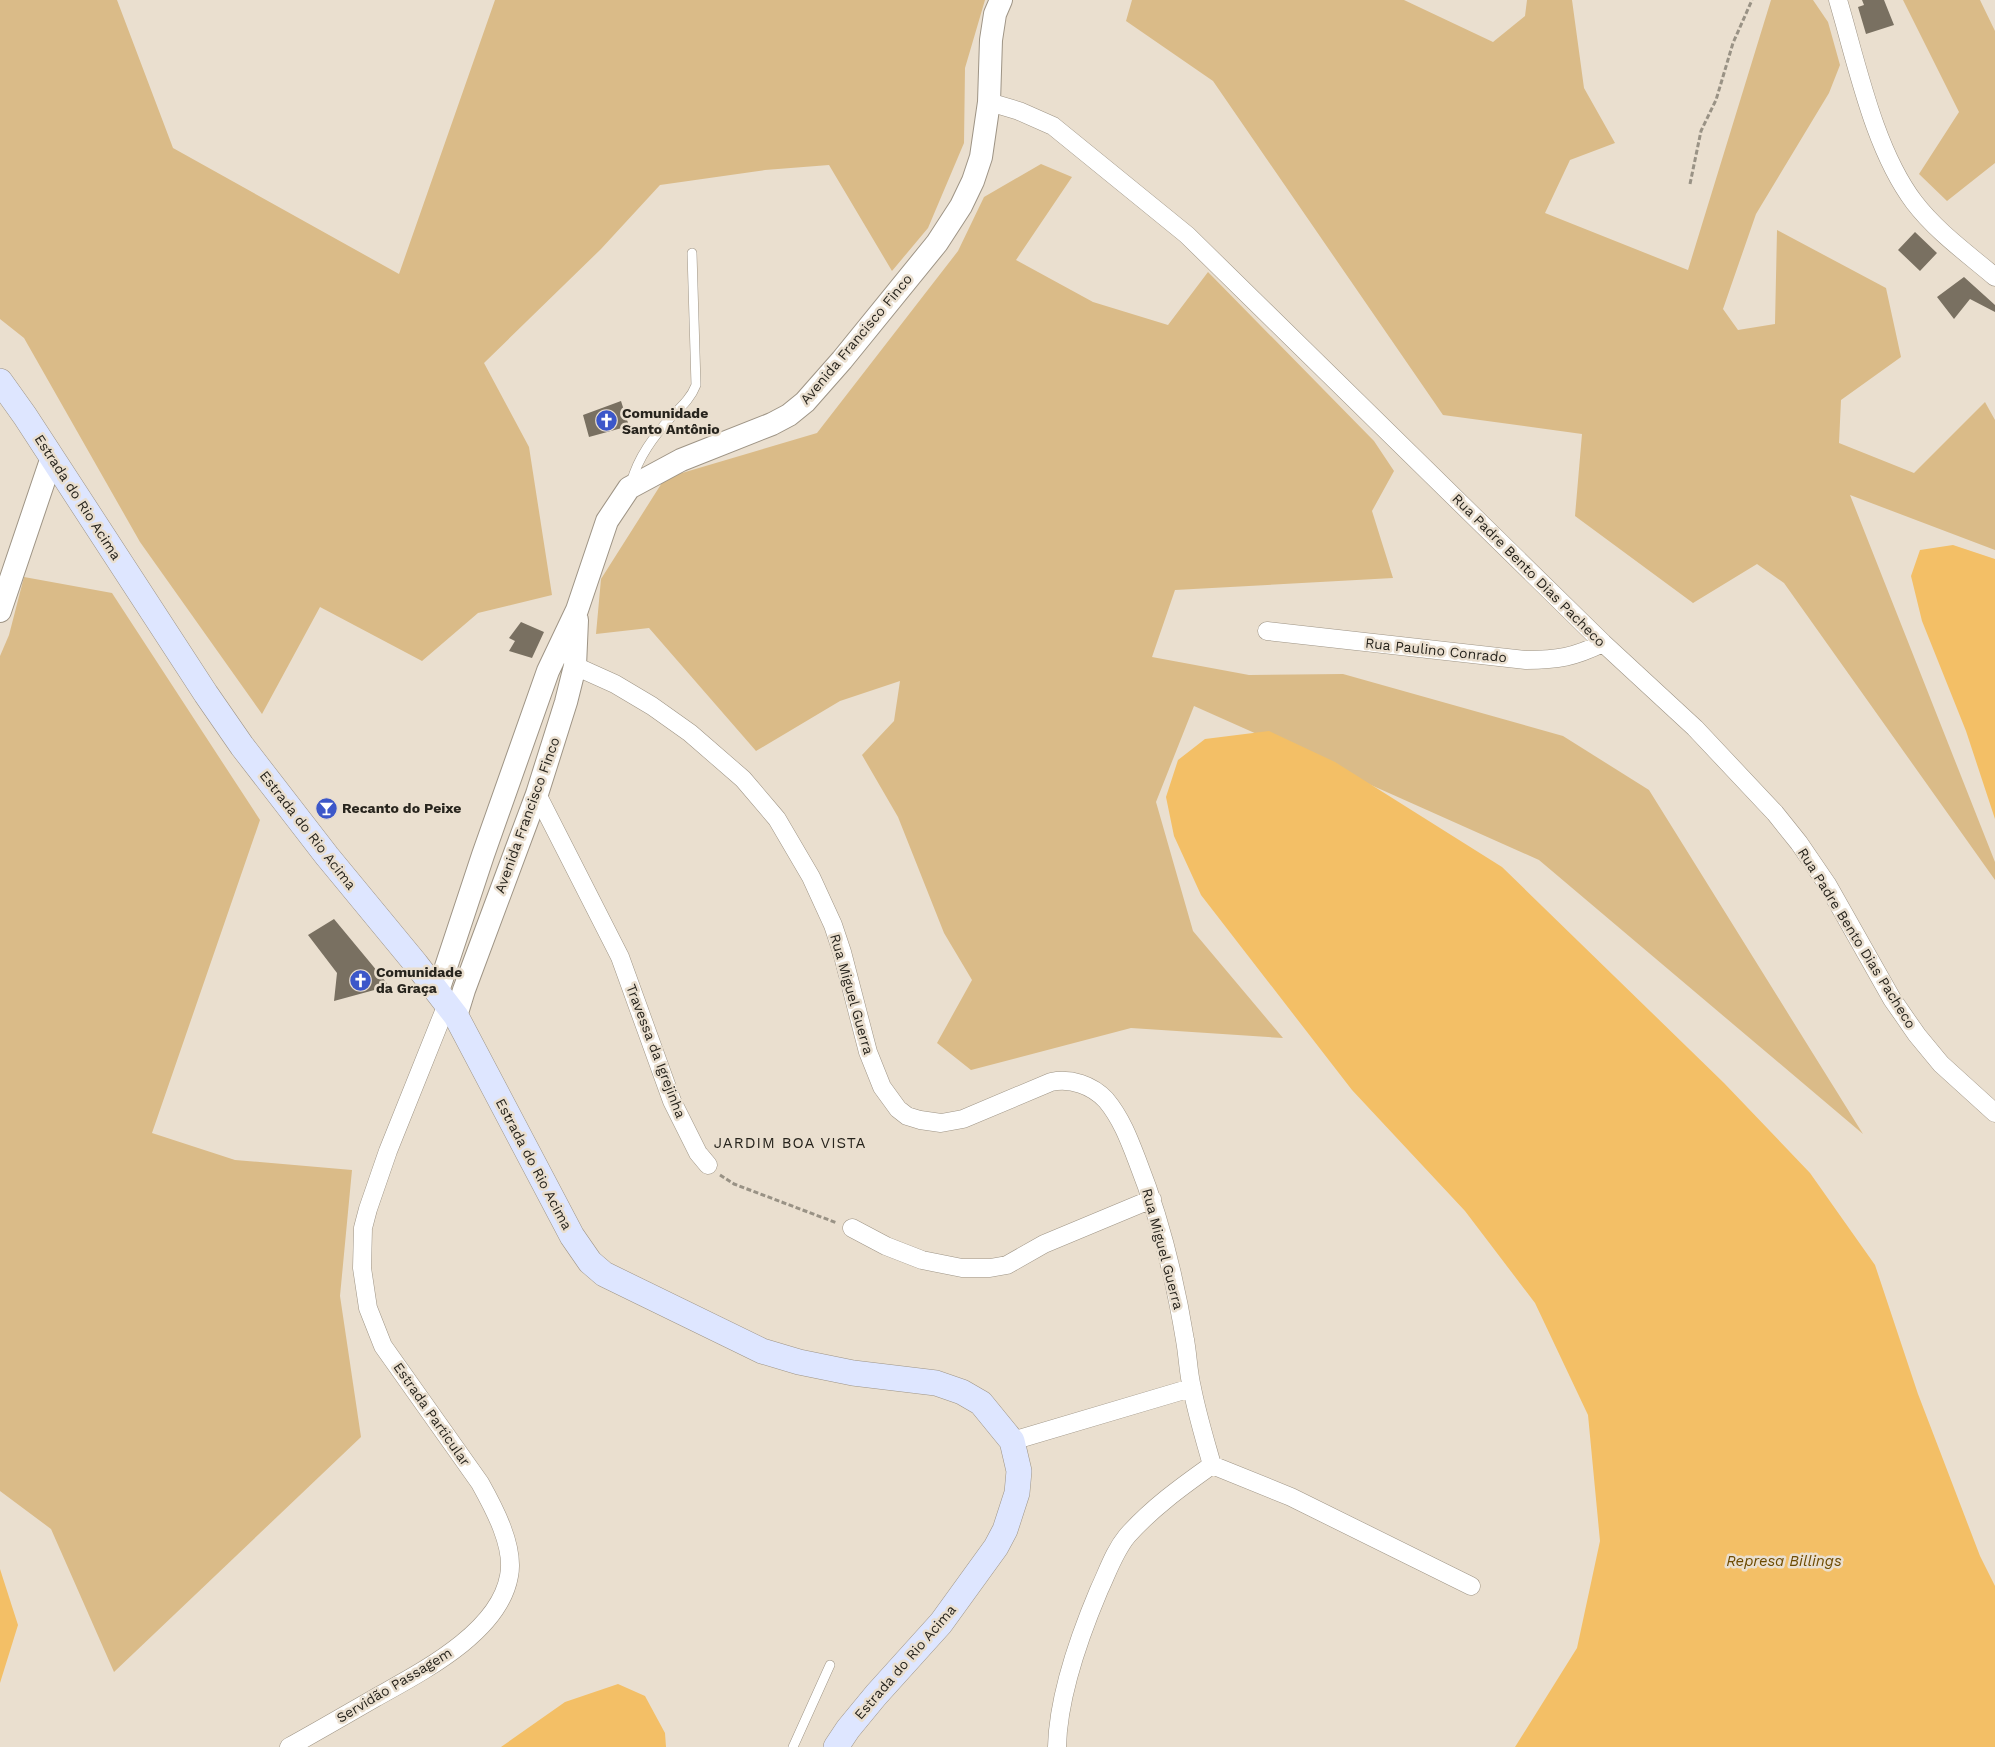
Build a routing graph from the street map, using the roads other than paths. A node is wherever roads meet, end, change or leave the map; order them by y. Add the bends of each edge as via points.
1 (1001, 0) edge
2 (1838, 0) edge
3 (989, 102) junction
4 (692, 253) dead end
5 (1995, 277) edge
6 (0, 381) edge
7 (52, 457) junction
8 (630, 488) junction
9 (577, 610) junction
10 (0, 611) edge
11 (1267, 631) dead end
12 (1603, 644) junction
13 (575, 666) junction
14 (548, 671) junction
15 (537, 794) junction
16 (447, 1004) junction
17 (1995, 1113) edge
18 (708, 1165) road end
19 (1152, 1198) junction
20 (852, 1228) road end
21 (362, 1268) joint
22 (1192, 1388) junction
23 (1012, 1441) junction
24 (1212, 1465) junction
25 (510, 1557) joint
26 (1471, 1586) dead end
27 (830, 1665) dead end
28 (289, 1747) edge
29 (793, 1747) edge
30 (836, 1747) edge
31 (1057, 1747) edge

1 - 3 street, Avenida Francisco Finco via 991,40
2 - 5 street via 1874,124 1898,175 1914,202 1935,225
3 - 8 street, Avenida Francisco Finco via 981,157 961,206 937,243 805,402 772,424 682,460
3 - 12 street, Rua Padre Bento Dias Pacheco via 1053,126 1187,235
4 - 8 lane via 696,385 687,401 648,446 635,469
6 - 7 main road, Estrada do Rio Acima
7 - 10 street
7 - 16 main road, Estrada do Rio Acima via 242,746
8 - 9 street, Avenida Francisco Finco via 607,521
9 - 13 street, Avenida Francisco Finco
9 - 14 street, Avenida Francisco Finco
11 - 12 street, Rua Paulino Conrado via 1526,660 1556,660
12 - 17 street, Rua Padre Bento Dias Pacheco via 1695,728 1775,813 1827,884 1892,999 1917,1035 1941,1064
13 - 14 street via 558,666
13 - 15 street, Avenida Francisco Finco
13 - 19 street, Rua Miguel Guerra via 615,684 690,733 743,779 777,819 811,877 833,925 868,1052 882,1087 898,1109 907,1116 941,1123 963,1119 1051,1082 1080,1083 1105,1100 1127,1133
14 - 16 street, Avenida Francisco Finco via 483,855
15 - 16 street, Avenida Francisco Finco via 464,990
15 - 18 street, Travessa da Igrejinha via 620,957 672,1101 698,1153
16 - 21 street, Avenida Francisco Finco via 368,1209 362,1235
16 - 23 main road, Estrada do Rio Acima via 572,1236 590,1262 604,1274 762,1351 853,1373 936,1383 962,1392 981,1403
19 - 20 street via 1044,1244 1007,1265 990,1268 962,1268 922,1260
19 - 22 street, Rua Miguel Guerra via 1174,1282
21 - 25 street, Estrada Particular via 368,1308 383,1346 480,1483 496,1512
22 - 23 street
22 - 24 street, Rua Miguel Guerra
23 - 30 main road, Estrada do Rio Acima via 1018,1471 1017,1493 996,1548 941,1623 876,1695
24 - 26 street via 1291,1497
24 - 31 street via 1155,1508 1116,1551 1093,1604 1069,1676 1059,1716
25 - 28 street, Servidão Passagem via 510,1575 497,1606 484,1623 444,1658
27 - 29 lane

